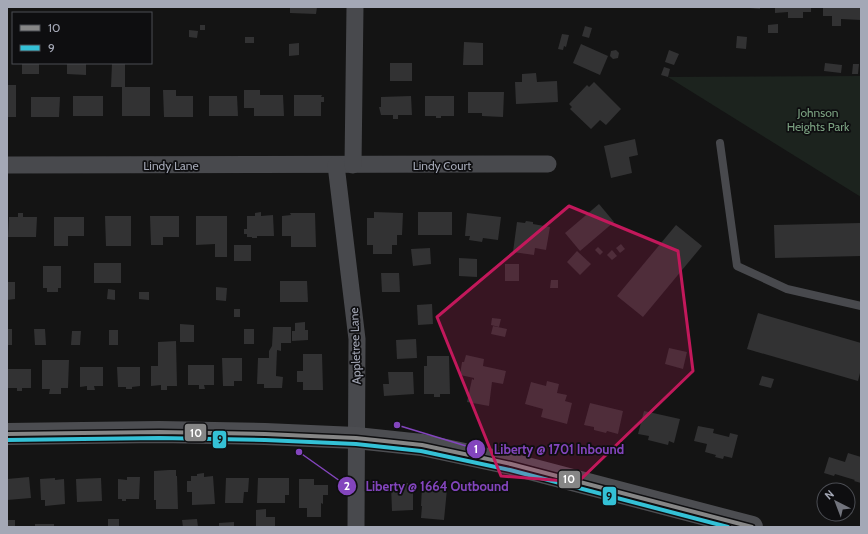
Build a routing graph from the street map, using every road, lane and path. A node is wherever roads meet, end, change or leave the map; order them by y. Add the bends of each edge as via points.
1 (355, 7) edge
2 (720, 143) dead end
3 (548, 164) dead end
4 (7, 165) edge
5 (336, 165) junction
6 (353, 165) junction
7 (861, 306) edge
8 (7, 434) edge
9 (356, 438) junction
10 (356, 527) edge
11 (752, 527) edge

1 - 6 street
2 - 7 lane via 737,266 786,289
3 - 6 street, Lindy Court
4 - 5 street, Lindy Lane
5 - 6 street, Lindy Court
5 - 9 street, Appletree Lane via 357,339
8 - 9 main road via 159,432
9 - 10 street, Appletree Lane
9 - 11 main road via 422,445 476,456

